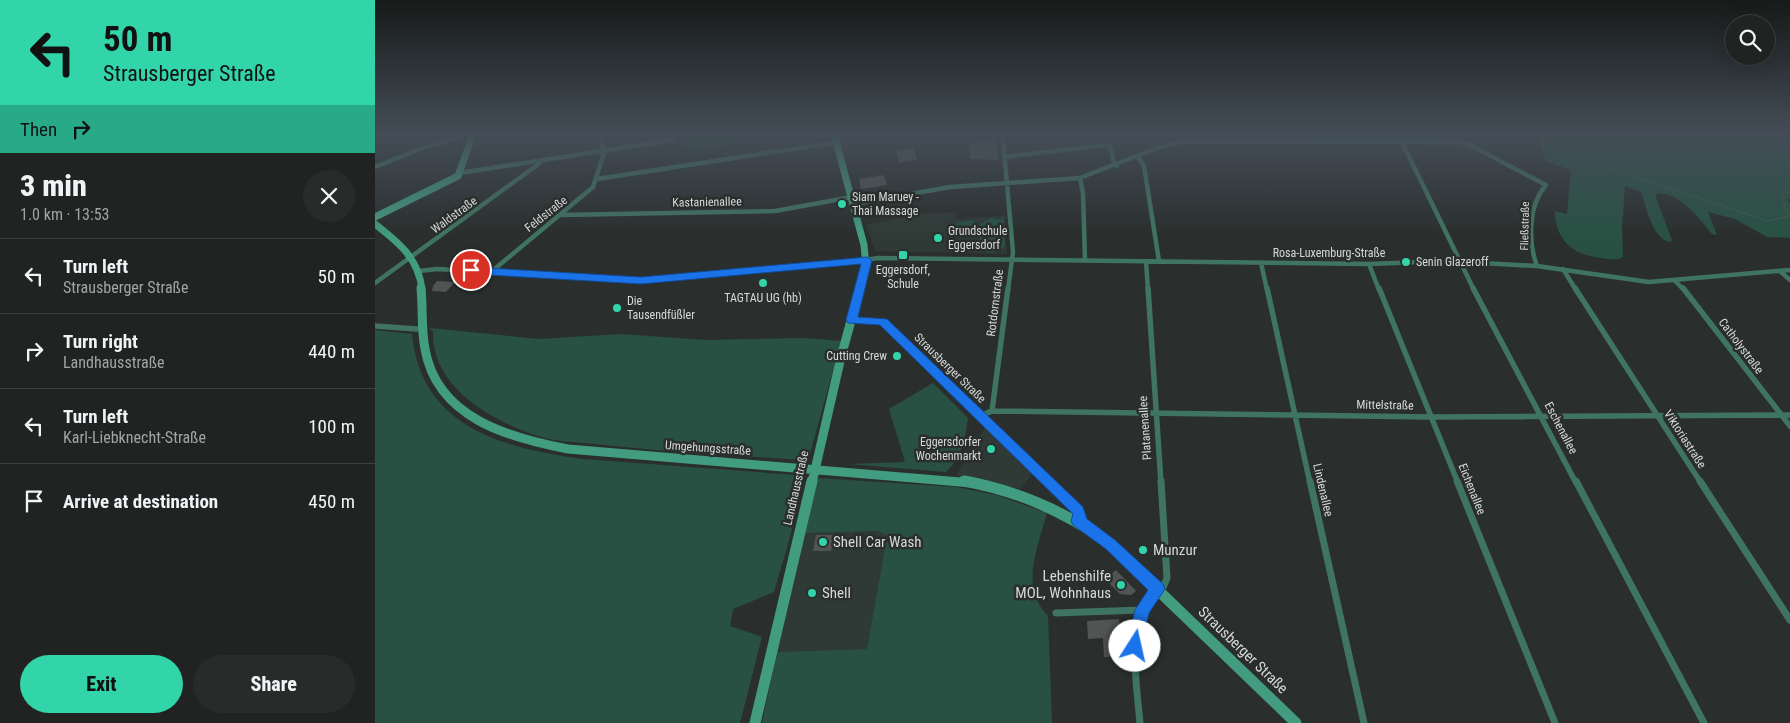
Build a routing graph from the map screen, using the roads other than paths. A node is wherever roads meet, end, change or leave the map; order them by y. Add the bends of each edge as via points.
1 (461, 168) edge
2 (492, 168) edge
3 (535, 168) edge
4 (599, 168) edge
5 (670, 168) edge
6 (845, 168) edge
7 (1005, 168) edge
8 (1112, 168) edge
9 (1144, 168) edge
10 (1414, 168) edge
11 (1513, 168) edge
12 (459, 173) junction
13 (1080, 178) junction
14 (597, 179) junction
15 (1006, 184) junction
16 (853, 201) junction
17 (561, 215) junction
18 (375, 217) edge
19 (375, 224) edge
20 (412, 257) junction
21 (1011, 258) junction
22 (867, 260) junction
23 (1085, 260) junction
24 (1145, 261) junction
25 (1159, 261) junction
26 (1261, 263) junction
27 (1460, 263) junction
28 (1369, 264) junction
29 (1537, 266) junction
30 (1563, 269) junction
31 (1790, 270) edge
32 (419, 271) junction
33 (1780, 271) junction
34 (491, 272) junction
35 (1790, 280) edge
36 (1675, 281) junction
37 (375, 283) edge
38 (851, 320) junction
39 (375, 326) edge
40 (423, 327) junction
41 (992, 411) junction
42 (1155, 413) junction
43 (1295, 415) junction
44 (1781, 415) junction
45 (1790, 415) edge
46 (980, 416) junction
47 (1657, 416) junction
48 (1431, 417) junction
49 (1542, 417) junction
50 (1790, 426) edge
51 (814, 469) junction
52 (1052, 507) joint
53 (1080, 519) junction
54 (1159, 590) junction
55 (1142, 610) junction
56 (1056, 614) dead end
57 (1790, 620) edge
58 (755, 723) edge
59 (1140, 723) edge
60 (1296, 723) edge
61 (1364, 723) edge
62 (1555, 723) edge
63 (1704, 723) edge

1 - 12 street
2 - 12 street
3 - 20 street, Waldstraße
4 - 14 street, Feldstraße
5 - 14 street
6 - 16 main road
7 - 15 street, Rotdornstraße
8 - 13 street, Fließstraße
9 - 25 street
10 - 27 street, Eschenallee
11 - 29 street, Fließstraße via 1546,184 1533,204
12 - 18 street
13 - 15 street, Fließstraße
13 - 23 street
14 - 17 street, Feldstraße via 590,190
15 - 16 street, Fließstraße via 927,190
15 - 21 street, Rotdornstraße
16 - 17 street, Kastanienallee via 767,211
16 - 22 main road
17 - 34 street, Feldstraße
19 - 20 main road, Umgehungsstraße via 399,242
20 - 32 main road, Umgehungsstraße
20 - 37 street, Waldstraße
21 - 22 street, Rosa-Luxemburg-Straße
21 - 23 street, Rosa-Luxemburg-Straße
21 - 41 street, Rotdornstraße
22 - 34 street, Rosa-Luxemburg-Straße via 641,281
22 - 38 street, Landhausstraße
23 - 24 street, Rosa-Luxemburg-Straße
24 - 25 street, Rosa-Luxemburg-Straße
24 - 42 street, Platanenallee
25 - 26 street, Rosa-Luxemburg-Straße
26 - 28 street, Rosa-Luxemburg-Straße
26 - 43 street, Lindenallee
27 - 28 street, Rosa-Luxemburg-Straße
27 - 29 street, Rosa-Luxemburg-Straße
27 - 49 street, Eschenallee
28 - 48 street, Eichenallee
29 - 30 street, Rosa-Luxemburg-Straße
30 - 36 street, Rosa-Luxemburg-Straße via 1638,281
30 - 47 street, Viktoriastraße
31 - 33 street, Rosa-Luxemburg-Straße
32 - 34 street, Rosa-Luxemburg-Straße via 429,268
32 - 40 main road, Umgehungsstraße
33 - 35 street
33 - 36 street, Rosa-Luxemburg-Straße
36 - 44 street, Catholystraße via 1689,294
38 - 46 street, Strausberger Straße via 883,322
38 - 51 street, Landhausstraße
39 - 40 street
40 - 51 main road, Umgehungsstraße via 427,360 445,394 467,414 505,434 543,445 593,452
41 - 42 street, Mittelstraße
41 - 46 street, Mittelstraße
42 - 43 street, Mittelstraße
42 - 54 street, Platanenallee via 1167,582
43 - 48 street, Mittelstraße
43 - 61 street, Lindenallee
44 - 45 street, Mittelstraße
44 - 47 street, Mittelstraße
44 - 50 street, Catholystraße
46 - 53 street, Strausberger Straße via 1068,500 1078,511
47 - 49 street, Mittelstraße
47 - 57 street, Viktoriastraße
48 - 49 street, Mittelstraße
48 - 62 street, Eichenallee
49 - 63 street, Eschenallee
51 - 52 main road, Umgehungsstraße via 980,483 1031,497
51 - 58 main road, Landhausstraße
52 - 53 main road, Strausberger Straße
53 - 54 street, Strausberger Straße
54 - 55 street
54 - 60 main road, Strausberger Straße
55 - 56 street
55 - 59 street via 1134,651

